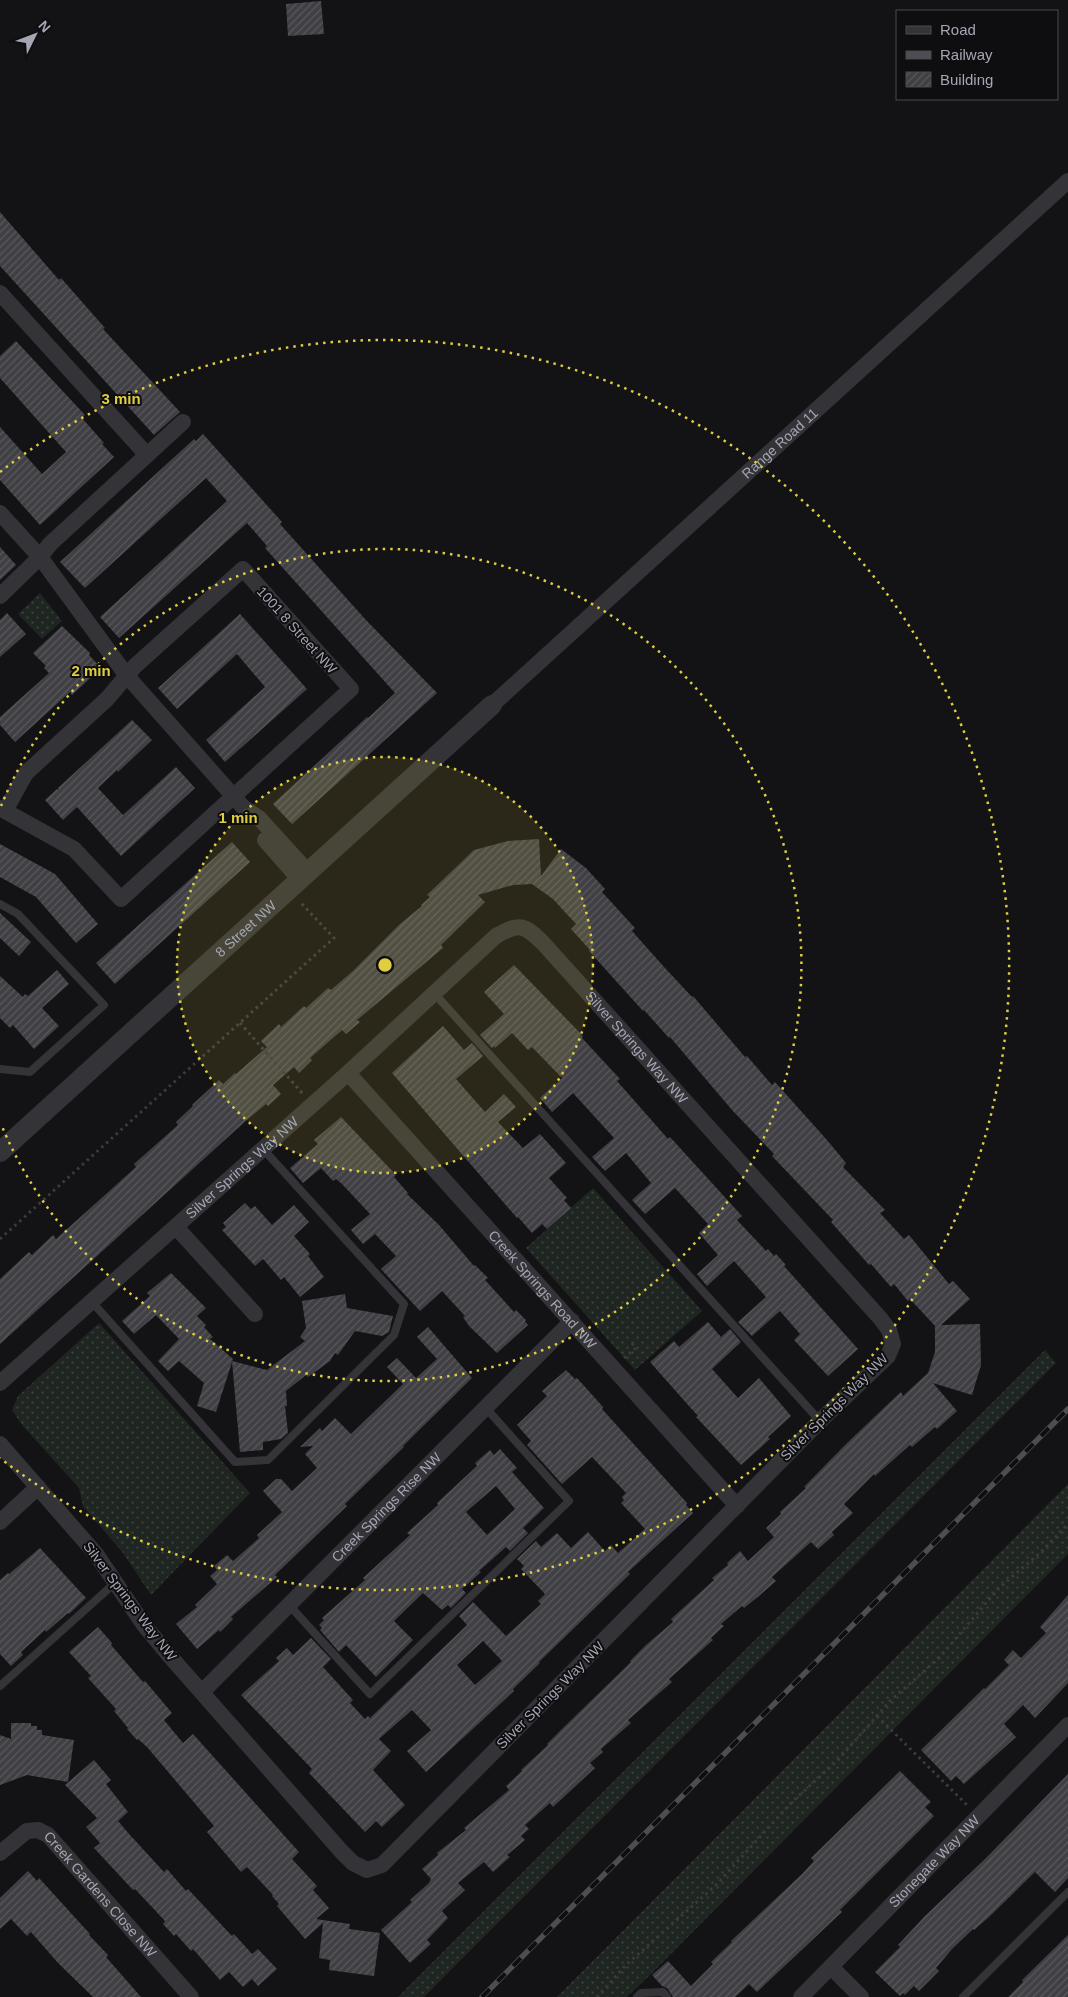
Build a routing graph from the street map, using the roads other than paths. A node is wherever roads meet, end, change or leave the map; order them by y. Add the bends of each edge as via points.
1 (1068, 181) edge
2 (0, 293) edge
3 (183, 422) dead end
4 (147, 455) junction
5 (0, 512) edge
6 (40, 557) junction
7 (0, 596) edge
8 (128, 676) junction
9 (492, 705) joint
10 (239, 802) junction
11 (2, 810) edge
12 (299, 880) junction
13 (0, 904) edge
14 (434, 994) junction
15 (0, 1069) edge
16 (348, 1073) junction
17 (262, 1150) junction
18 (0, 1152) edge
19 (176, 1227) junction
20 (92, 1302) junction
21 (255, 1314) dead end
22 (572, 1321) junction
23 (0, 1383) edge
24 (486, 1408) junction
25 (820, 1421) junction
26 (0, 1444) edge
27 (38, 1487) junction
28 (738, 1506) junction
29 (0, 1522) edge
30 (116, 1582) junction
31 (289, 1605) junction
32 (0, 1686) edge
33 (202, 1692) junction
34 (1068, 1725) edge
35 (0, 1853) edge
36 (1068, 1892) edge
37 (831, 1967) junction
38 (192, 1997) edge
39 (637, 1997) edge
40 (667, 1997) edge
41 (800, 1997) edge
42 (861, 1997) edge
43 (963, 1997) edge

1 - 9 street, Range Road 11
2 - 4 street
3 - 4 street
4 - 6 street via 50,544
5 - 6 street
6 - 7 street
6 - 8 street
8 - 10 street
8 - 10 street, 1001 8 Street NW via 135,666 243,569 351,689
8 - 11 street, 1001 8 Street NW via 26,773
9 - 12 street, 8 Street NW
10 - 11 street, 1001 8 Street NW via 121,899 74,849
10 - 12 street via 252,826
12 - 18 street, 8 Street NW
13 - 15 lane via 18,914 104,1005 30,1072
14 - 16 street, Silver Springs Way NW
14 - 25 lane
14 - 25 street, Silver Springs Way NW via 496,936 510,928 520,926 543,943 888,1330 893,1344 888,1356
16 - 17 street, Silver Springs Way NW
16 - 22 street, Creek Springs Road NW
17 - 19 street, Silver Springs Way NW
17 - 20 lane via 404,1304 394,1335 268,1460 235,1462
19 - 20 street, Silver Springs Way NW
19 - 21 street
20 - 23 street, Silver Springs Way NW
22 - 24 street, Creek Springs Rise NW
22 - 28 street, Creek Springs Road NW
24 - 31 street, Creek Springs Rise NW
24 - 31 lane via 569,1501 370,1694
25 - 28 street, Silver Springs Way NW
26 - 27 street, Silver Springs Way NW
27 - 29 street
27 - 30 street, Silver Springs Way NW via 86,1541
28 - 33 street, Silver Springs Way NW via 382,1865 367,1870 353,1863
30 - 32 lane
30 - 33 street, Silver Springs Way NW via 144,1625
31 - 33 street, Creek Springs Rise NW
34 - 37 street, Stonegate Way NW
35 - 38 street, Creek Gardens Close NW via 27,1831 38,1830 48,1835
36 - 43 lane
37 - 41 street, Stonegate Way NW
37 - 42 street
39 - 40 lane via 641,1993 656,1992 663,1992

